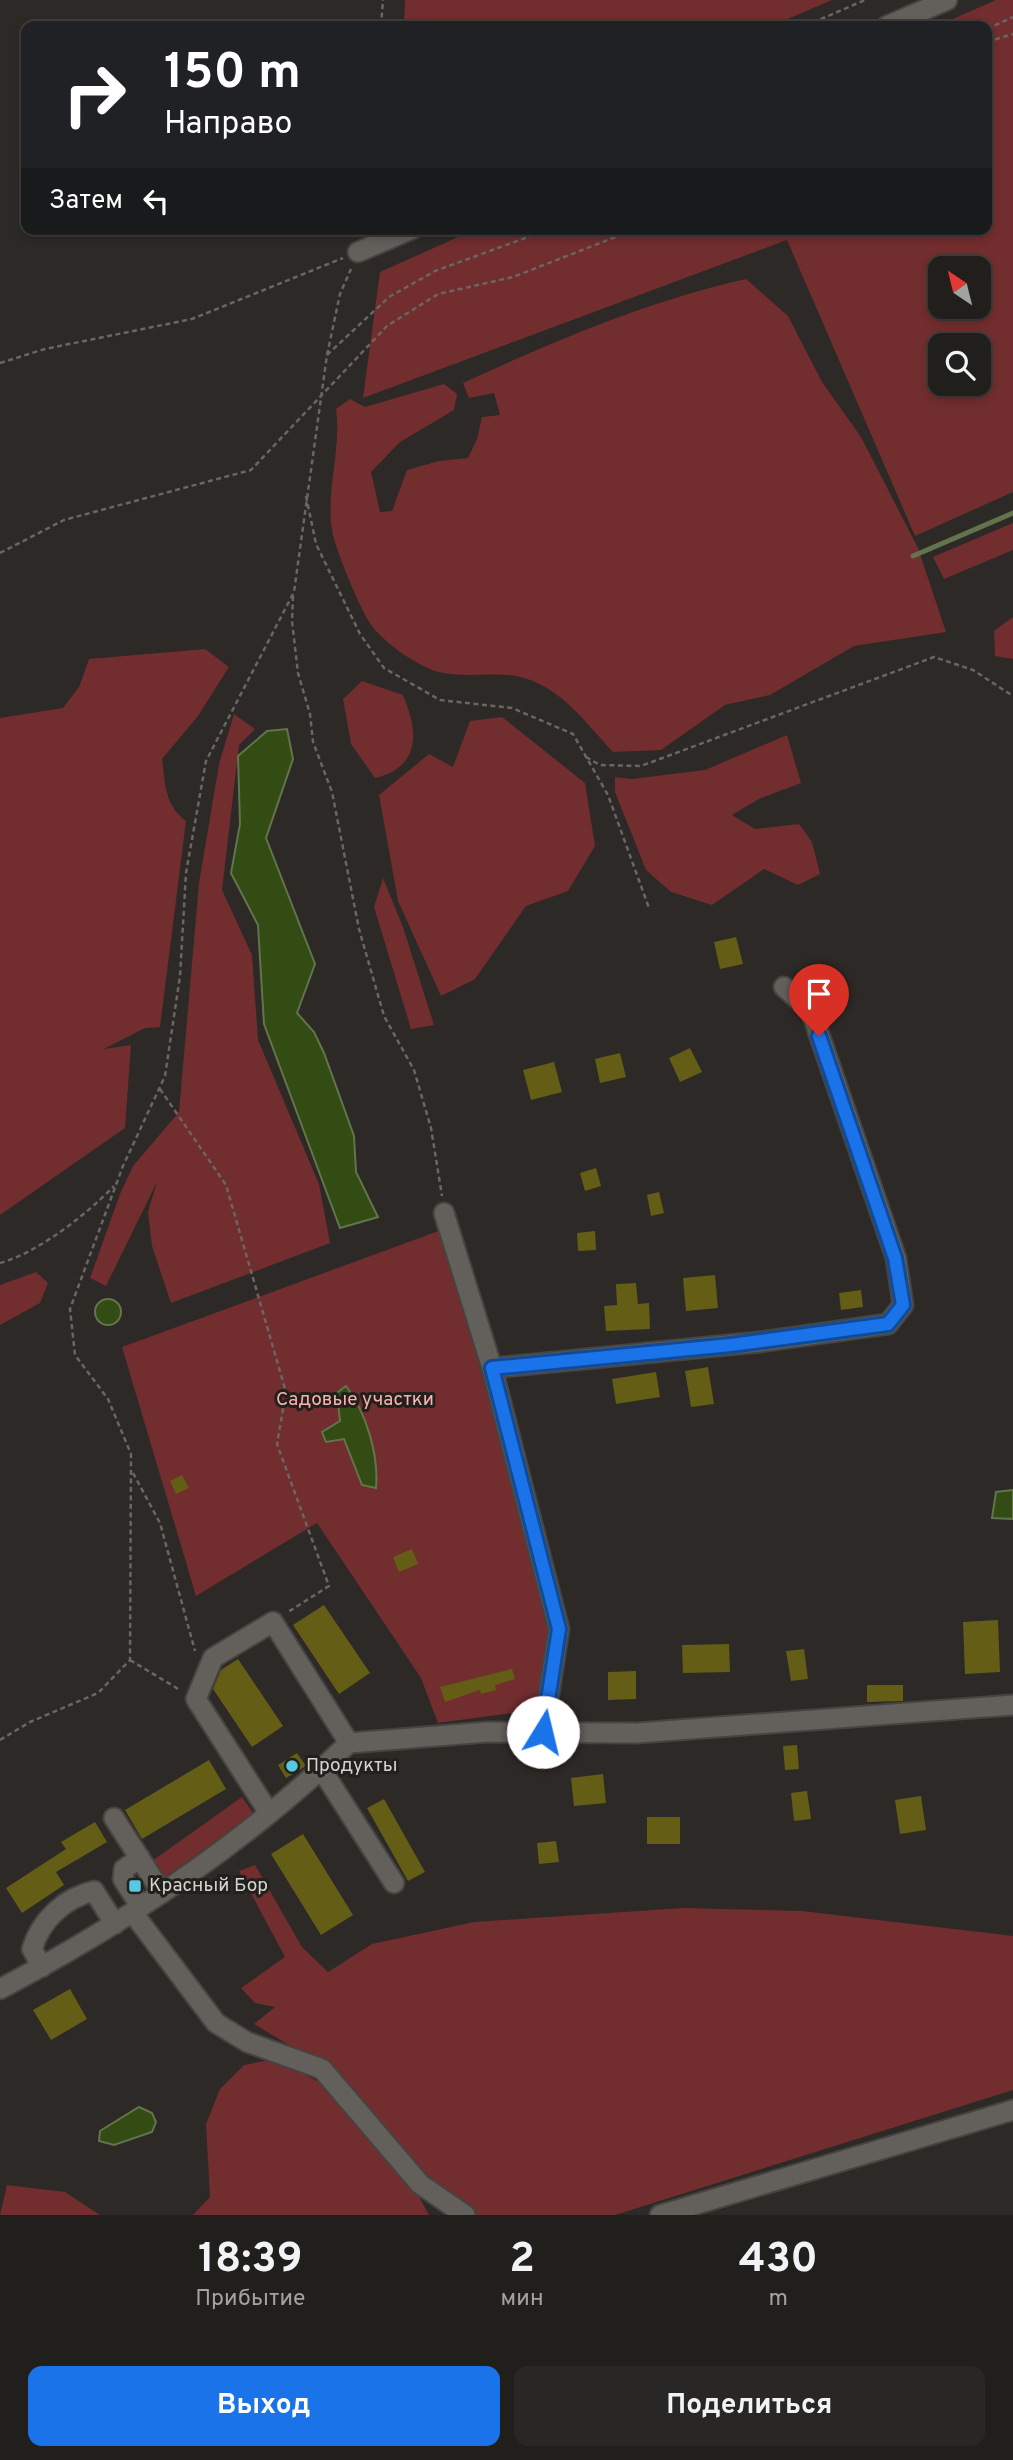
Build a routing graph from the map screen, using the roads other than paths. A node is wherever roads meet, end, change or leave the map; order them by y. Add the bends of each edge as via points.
1 (947, 0) edge
2 (899, 21) edge
3 (398, 235) edge
4 (358, 252) road end
5 (784, 987) dead end
6 (444, 1213) road end
7 (492, 1368) junction
8 (1013, 1705) edge
9 (543, 1732) junction
10 (349, 1744) junction
11 (322, 1770) junction
12 (269, 1813) junction
13 (114, 1818) dead end
14 (140, 1858) junction
15 (394, 1883) dead end
16 (162, 1892) junction
17 (137, 1910) junction
18 (115, 1924) junction
19 (42, 1967) junction
20 (0, 1989) edge
21 (1013, 2110) edge
22 (465, 2215) edge
23 (660, 2215) edge

1 - 2 street
3 - 4 street
5 - 7 street via 811,1011 895,1258 903,1305 888,1324 731,1345
6 - 7 street
7 - 9 street via 559,1629
8 - 9 street via 637,1733
9 - 10 street
10 - 11 street
10 - 12 street via 273,1622 213,1658 196,1699
11 - 12 street
11 - 15 street
12 - 16 street
13 - 14 street
14 - 16 street
14 - 17 street via 124,1869 123,1879
16 - 17 street
17 - 18 street
17 - 22 street via 216,2023 247,2042 322,2069 420,2184
18 - 19 street
18 - 19 street via 94,1891 79,1894 57,1909 37,1934 32,1949
19 - 20 street
21 - 23 street

